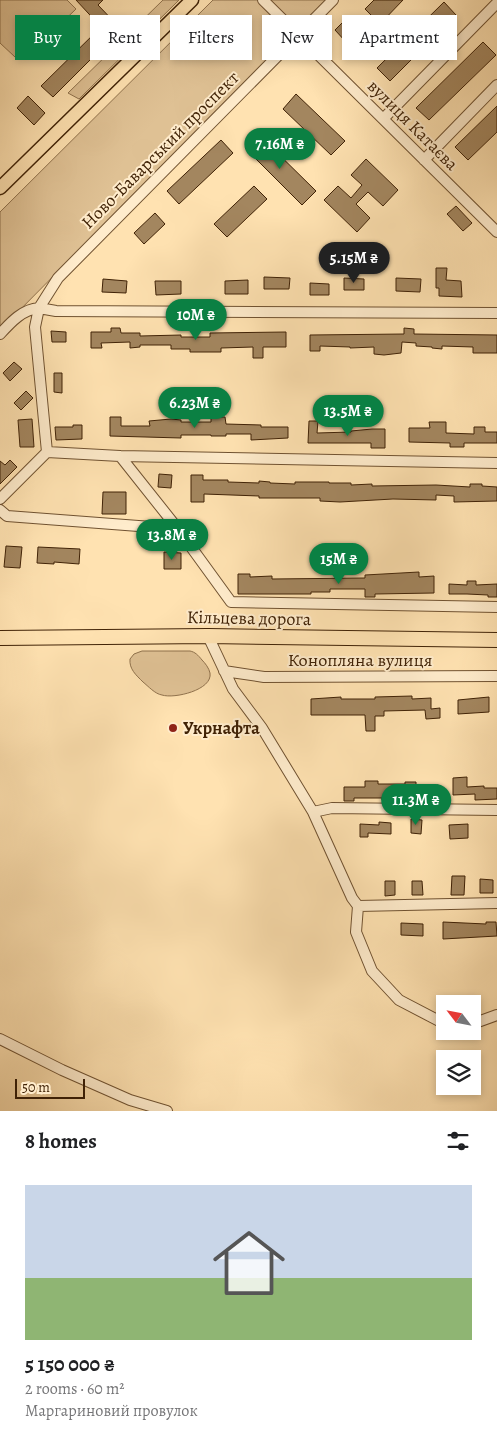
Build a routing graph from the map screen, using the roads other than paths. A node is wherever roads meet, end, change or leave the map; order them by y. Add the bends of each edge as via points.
1 (192, 0) edge
2 (263, 0) edge
3 (333, 0) edge
4 (495, 3) edge
5 (278, 15) edge
6 (318, 15) edge
7 (274, 60) edge
8 (324, 60) edge
9 (497, 86) edge
10 (383, 118) junction
11 (424, 160) junction
12 (0, 188) edge
13 (497, 232) edge
14 (39, 308) junction
15 (497, 313) edge
16 (0, 334) edge
17 (47, 452) junction
18 (120, 456) junction
19 (497, 463) edge
20 (0, 499) edge
21 (0, 510) edge
22 (178, 529) junction
23 (497, 607) edge
24 (208, 636) junction
25 (0, 638) edge
26 (497, 640) edge
27 (224, 671) junction
28 (497, 676) edge
29 (497, 810) edge
30 (313, 812) junction
31 (497, 903) edge
32 (358, 906) junction
33 (497, 1015) edge
34 (436, 1019) edge
35 (481, 1021) edge
36 (0, 1039) edge
37 (167, 1111) edge

1 - 12 main road
2 - 5 street, вулиця Катаєва
3 - 6 street, Ново-Баварський проспект
4 - 10 street
7 - 14 street, Ново-Баварський проспект via 58,278
8 - 10 street, вулиця Катаєва
9 - 11 street
10 - 11 street, вулиця Катаєва
11 - 13 street, вулиця Катаєва
14 - 15 street via 66,311
14 - 16 street via 30,309
14 - 17 street, Ново-Баварський проспект via 35,327
17 - 18 street
17 - 20 street
18 - 19 street
18 - 22 street
21 - 22 street via 7,516
22 - 23 street via 231,602
24 - 25 highway, Кільцева дорога
24 - 26 highway, Кільцева дорога
24 - 27 street
27 - 28 street, Конопляна вулиця via 264,677
27 - 30 street via 232,689 262,728
29 - 30 street via 332,808
30 - 32 street
31 - 32 street
32 - 34 street via 356,932 372,971 399,1000
33 - 35 street
36 - 37 street via 130,1100

